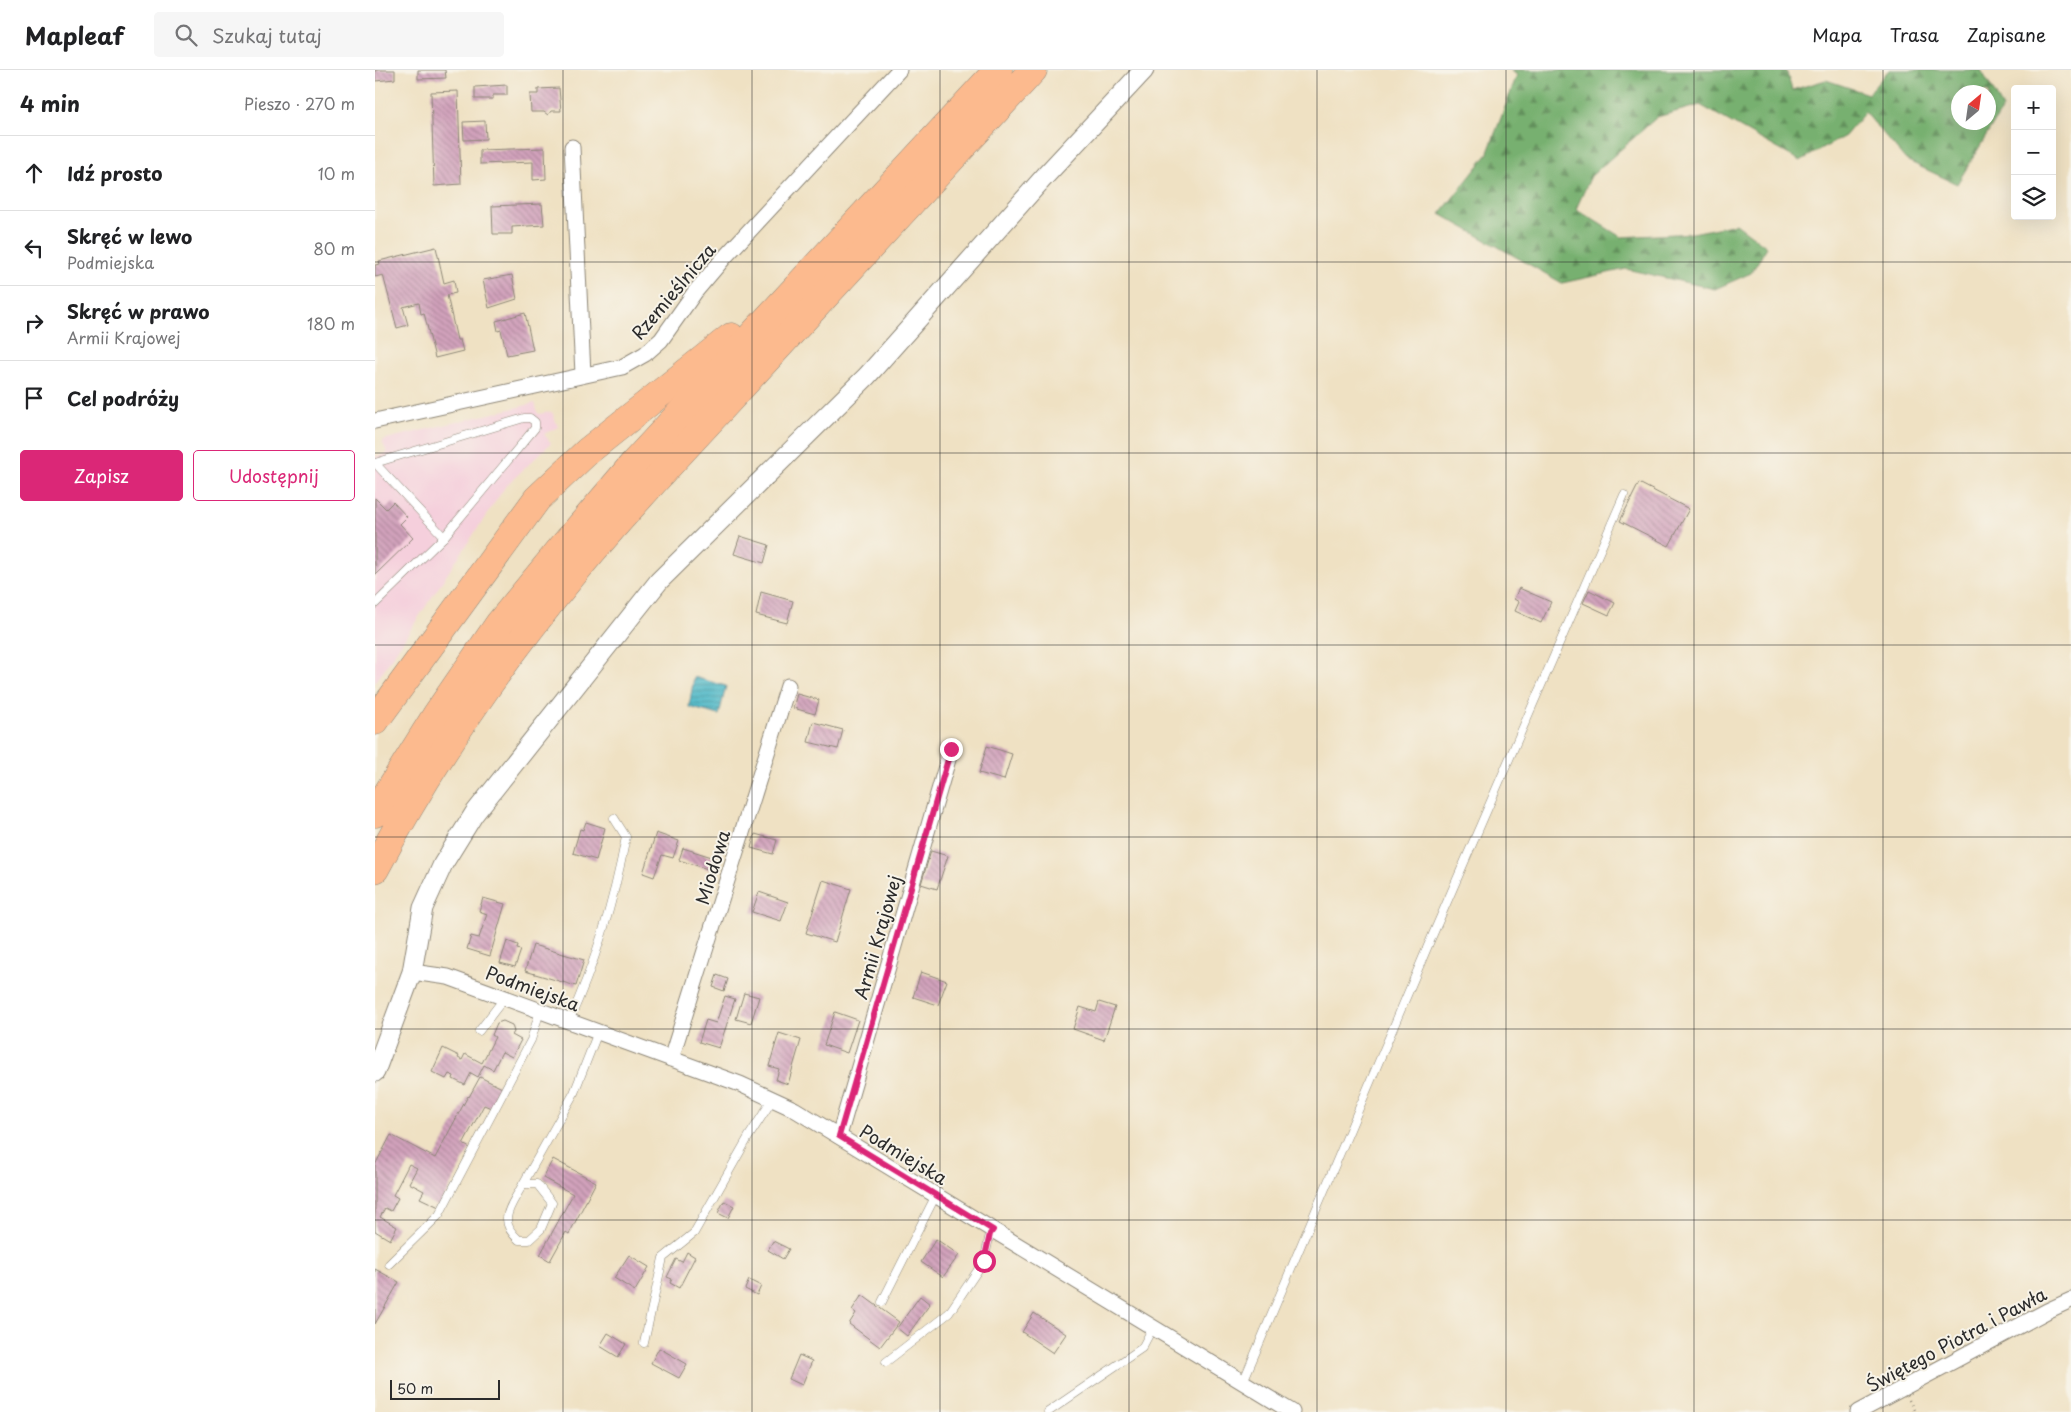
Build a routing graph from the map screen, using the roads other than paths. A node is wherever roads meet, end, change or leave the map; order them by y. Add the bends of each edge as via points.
1 (899, 70) edge
2 (998, 70) edge
3 (1033, 70) edge
4 (1144, 70) edge
5 (572, 146) dead end
6 (807, 274) junction
7 (583, 374) junction
8 (375, 421) edge
9 (375, 463) edge
10 (1624, 495) dead end
11 (444, 537) junction
12 (375, 604) edge
13 (788, 686) dead end
14 (375, 721) edge
15 (951, 749) dead end
16 (375, 813) edge
17 (614, 818) dead end
18 (375, 869) edge
19 (412, 972) junction
20 (502, 997) junction
21 (540, 1011) junction
22 (569, 1021) junction
23 (479, 1031) dead end
24 (598, 1032) junction
25 (671, 1059) junction
26 (375, 1072) edge
27 (773, 1099) junction
28 (839, 1136) junction
29 (523, 1184) junction
30 (936, 1195) junction
31 (993, 1230) junction
32 (389, 1264) dead end
33 (2071, 1300) edge
34 (882, 1302) dead end
35 (1153, 1327) junction
36 (643, 1343) dead end
37 (887, 1362) dead end
38 (1243, 1382) junction
39 (1048, 1412) edge
40 (1292, 1412) edge
41 (1858, 1412) edge

1 - 7 street, Rzemieślnicza via 723,259 661,340 645,354 621,367
2 - 6 highway
3 - 18 highway via 579,567 458,732 421,788
4 - 19 street via 867,376 659,581 469,823 443,864 423,908
5 - 7 street
6 - 14 highway via 588,451 537,499
6 - 16 highway via 635,462 499,624
7 - 8 street, Rzemieślnicza
9 - 11 lane
9 - 11 lane via 524,418 535,422 535,428
10 - 38 lane
11 - 12 lane
13 - 25 street, Miodowa
15 - 28 street, Armii Krajowej
17 - 22 lane via 626,837 619,875 584,989
19 - 20 street, Podmiejska via 448,977
19 - 26 street
20 - 21 street, Podmiejska
20 - 23 lane
21 - 22 street, Podmiejska
21 - 32 lane via 531,1040 439,1216
22 - 24 street, Podmiejska
24 - 25 street, Podmiejska
24 - 29 lane via 574,1093
25 - 27 street, Podmiejska
27 - 28 street, Podmiejska
27 - 36 lane via 694,1233 663,1258
28 - 30 street, Podmiejska
29 - 29 lane via 506,1218 508,1231 519,1240 529,1240 541,1229 552,1203 537,1184
30 - 31 street, Podmiejska
30 - 34 lane
31 - 35 street, Podmiejska
31 - 37 lane via 984,1261 949,1313
33 - 41 street, Świętego Piotra i Pawła
35 - 38 street, Podmiejska
35 - 39 lane via 1142,1348
38 - 40 street, Podmiejska

